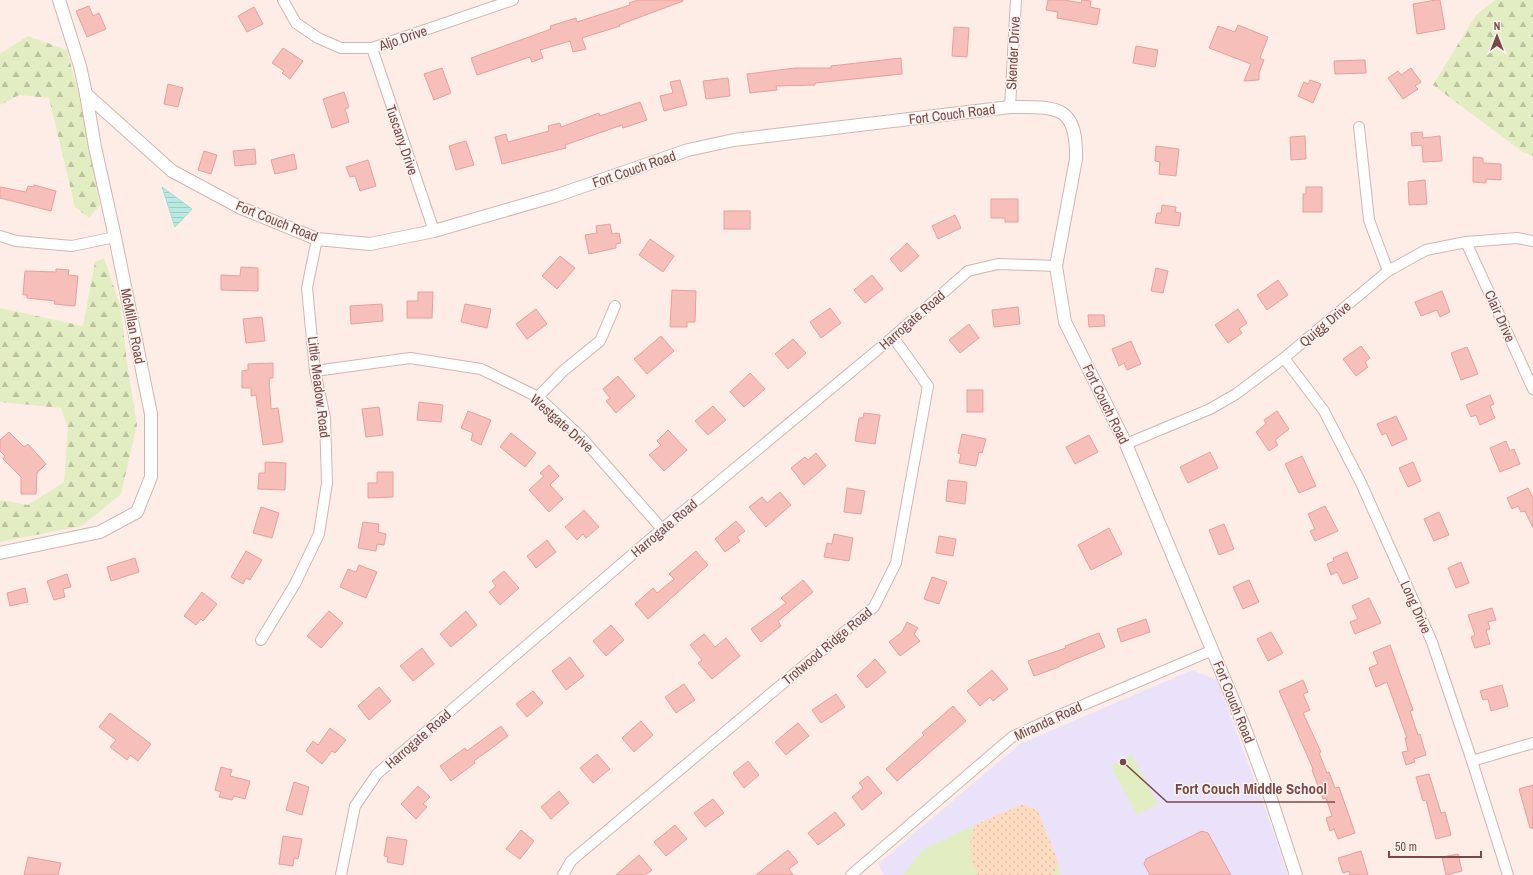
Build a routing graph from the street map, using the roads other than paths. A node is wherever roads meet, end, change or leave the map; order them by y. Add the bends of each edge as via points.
1 (59, 0) edge
2 (283, 0) edge
3 (514, 0) edge
4 (1016, 0) edge
5 (372, 48) junction
6 (86, 94) junction
7 (1010, 107) junction
8 (1359, 127) dead end
9 (434, 231) junction
10 (0, 236) edge
11 (115, 237) junction
12 (317, 240) junction
13 (1533, 241) edge
14 (1466, 242) junction
15 (1056, 266) junction
16 (1388, 271) junction
17 (615, 306) dead end
18 (893, 337) junction
19 (1284, 358) junction
20 (315, 371) junction
21 (1533, 389) edge
22 (538, 397) junction
23 (1126, 444) junction
24 (662, 529) junction
25 (0, 553) edge
26 (261, 640) dead end
27 (1212, 650) junction
28 (1533, 742) edge
29 (1472, 761) junction
30 (341, 875) edge
31 (563, 875) edge
32 (851, 875) edge
33 (1296, 875) edge
34 (1508, 875) edge

1 - 6 street, McMillan Road
2 - 5 street, Aljo Drive via 296,22 318,38 342,48
3 - 5 street, Aljo Drive
4 - 7 street, Skender Drive
5 - 9 street, Tuscany Drive
6 - 11 street, McMillan Road
6 - 12 street, Fort Couch Road via 172,171 241,208
7 - 9 street, Fort Couch Road via 726,142 688,150 555,196
7 - 15 street, Fort Couch Road via 1058,110 1069,119 1074,128 1077,141 1076,159
8 - 16 street via 1369,220
9 - 12 street, Fort Couch Road via 370,244
10 - 11 street via 72,246
11 - 25 street, McMillan Road via 151,414 151,477 137,512 100,532
12 - 20 street, Little Meadow Road via 307,288
13 - 14 street, Quigg Drive via 1517,238
14 - 16 street, Quigg Drive via 1426,250
14 - 21 street, Clair Drive
15 - 18 street, Harrogate Road via 998,264 968,270
15 - 23 street, Fort Couch Road via 1065,322
16 - 19 street, Quigg Drive
17 - 22 street via 600,341 563,371
18 - 24 street, Harrogate Road
18 - 31 street, Trotwood Ridge Road via 928,386 896,563 874,607 571,861
19 - 23 street, Quigg Drive via 1223,402
19 - 29 street, Long Drive via 1324,411 1361,483 1432,642
20 - 22 street, Westgate Drive via 410,358 480,369
20 - 26 street, Little Meadow Road via 325,418 327,483 319,534 295,584
22 - 24 street, Westgate Drive via 582,438
23 - 27 street, Fort Couch Road
24 - 30 street, Harrogate Road via 377,774 355,806
27 - 32 street, Miranda Road via 1012,737
27 - 33 street, Fort Couch Road via 1247,733
28 - 29 street
29 - 34 street, Long Drive

